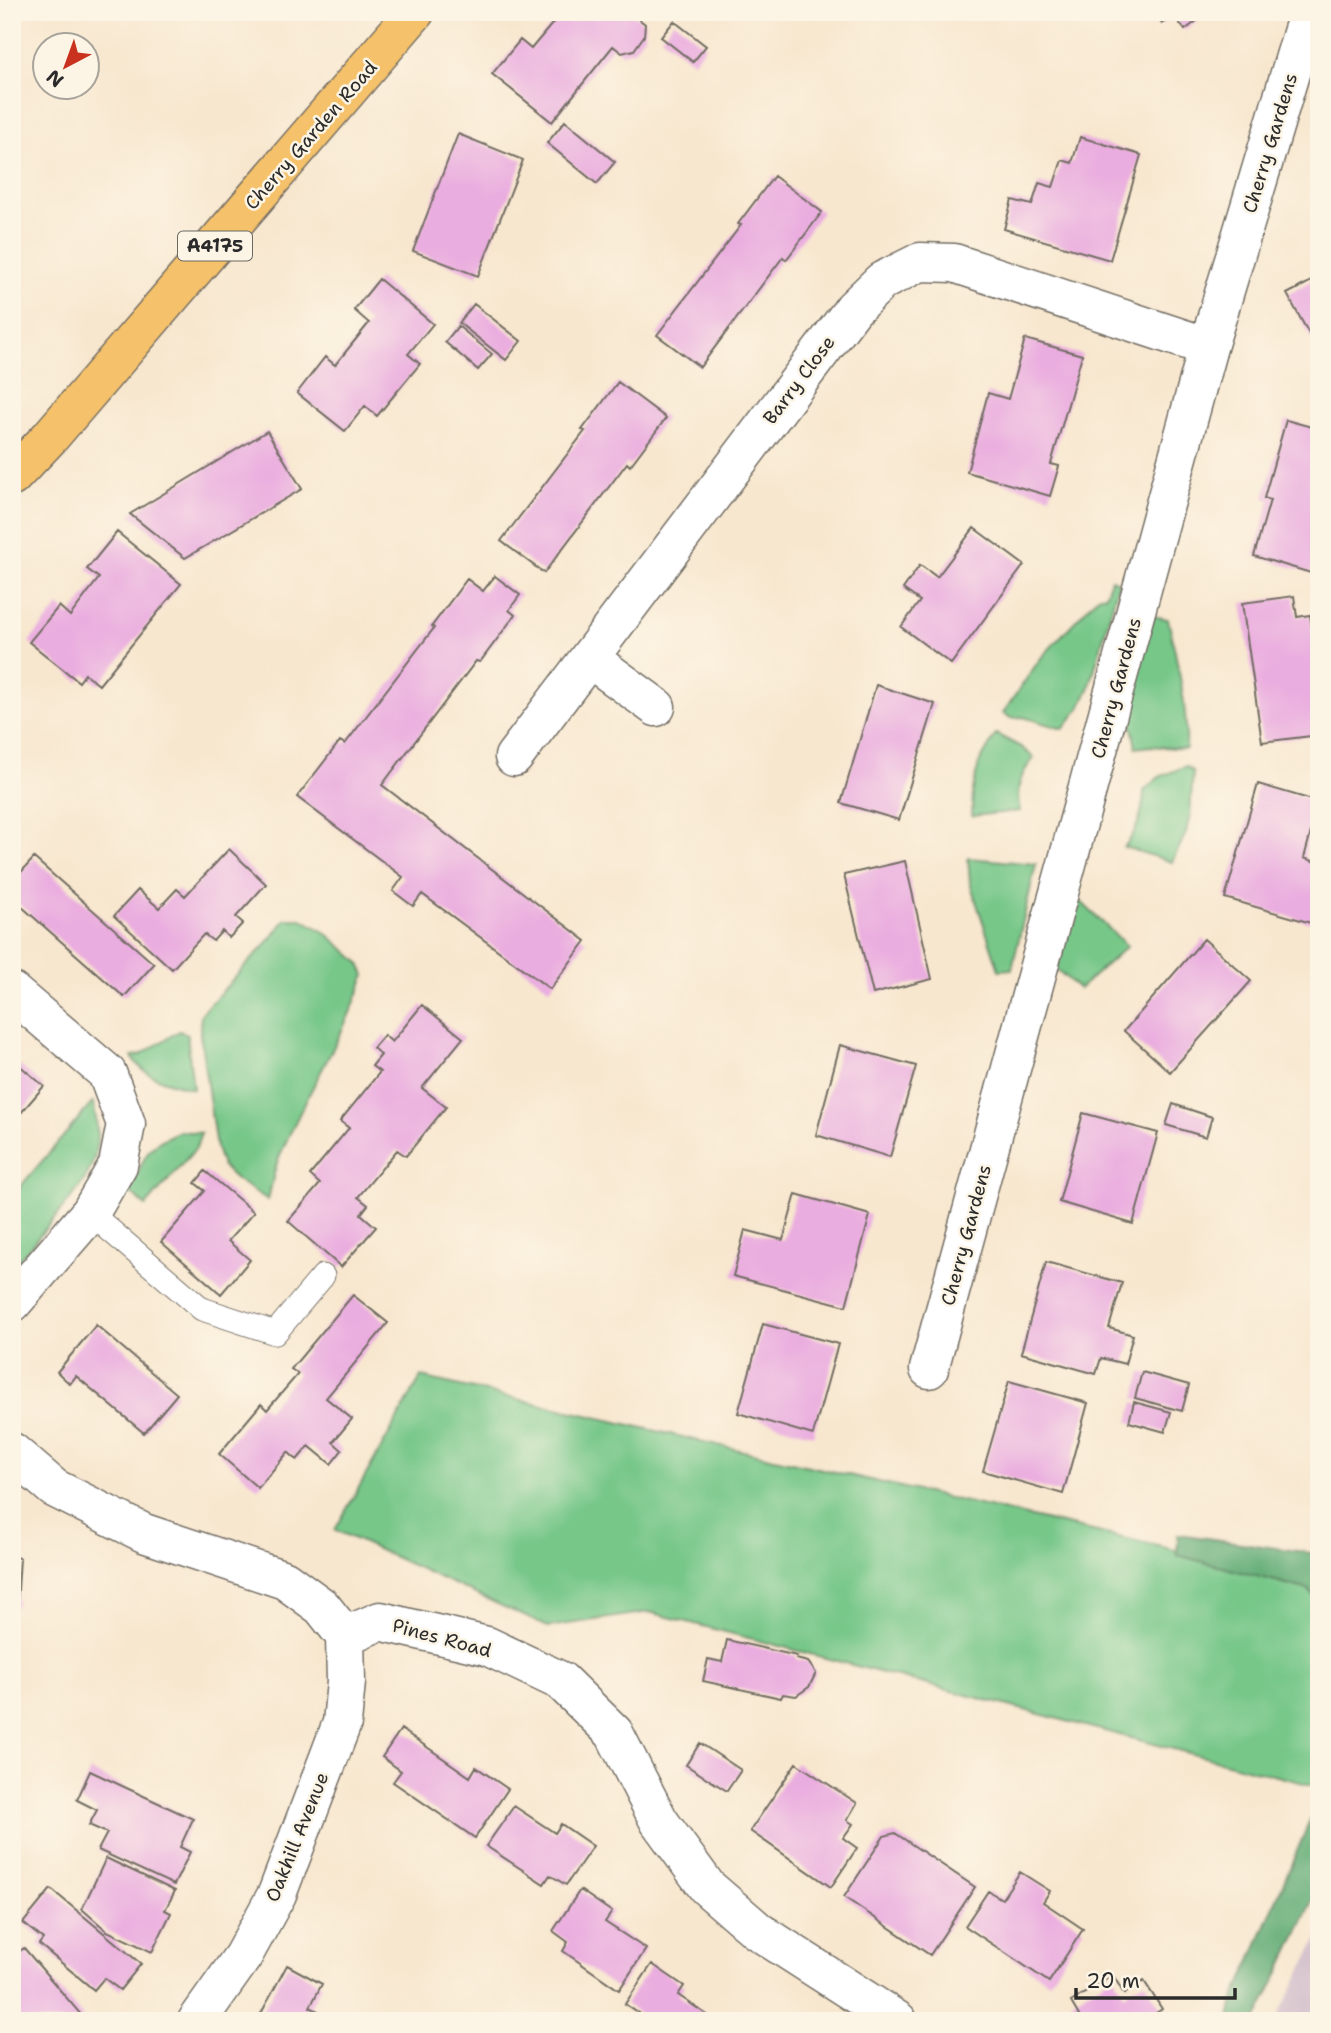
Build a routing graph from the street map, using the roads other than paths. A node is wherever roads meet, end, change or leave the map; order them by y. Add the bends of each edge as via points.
1 (415, 12) edge
2 (1315, 12) edge
3 (1209, 347) junction
4 (12, 477) edge
5 (589, 658) junction
6 (656, 707) dead end
7 (514, 757) dead end
8 (12, 992) edge
9 (90, 1213) junction
10 (323, 1276) dead end
11 (12, 1303) edge
12 (929, 1369) dead end
13 (12, 1452) edge
14 (345, 1636) junction
15 (197, 2021) edge
16 (898, 2021) edge

1 - 4 main road, Cherry Garden Road / A4175
2 - 3 street, Cherry Gardens via 1303,30
3 - 5 street, Barry Close via 954,263 920,262 882,281 854,308
3 - 12 street, Cherry Gardens
5 - 6 street
5 - 7 street, Barry Close
8 - 9 street via 107,1073 126,1124 118,1165
9 - 10 lane via 202,1309 275,1334
9 - 11 street
13 - 14 street via 54,1488 144,1533 285,1580 322,1607
14 - 15 street, Oakhill Avenue via 342,1723 277,1894 243,1956
14 - 16 street, Pines Road via 380,1622 487,1646 561,1681 614,1733 659,1821 707,1887 758,1931

